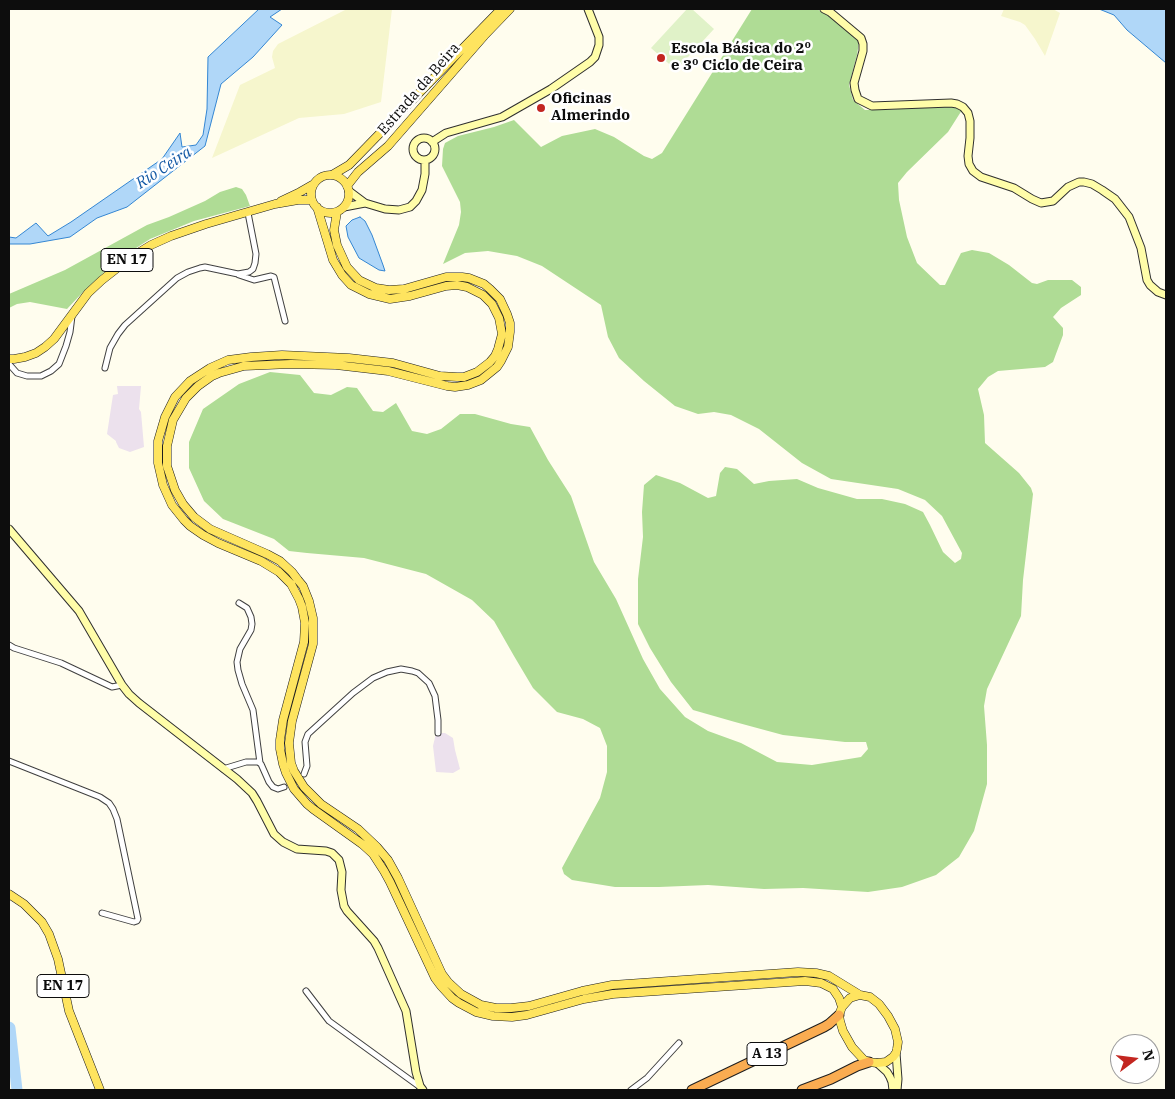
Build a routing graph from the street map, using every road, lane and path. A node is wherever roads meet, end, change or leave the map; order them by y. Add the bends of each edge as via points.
1 (500, 9) edge
2 (510, 9) edge
3 (588, 9) edge
4 (824, 9) edge
5 (432, 142) junction
6 (425, 160) junction
7 (332, 175) junction
8 (314, 184) junction
9 (348, 188) junction
10 (365, 203) junction
11 (275, 204) junction
12 (315, 204) junction
13 (340, 209) junction
14 (248, 212) junction
15 (238, 274) junction
16 (1166, 295) edge
17 (72, 316) junction
18 (285, 321) dead end
19 (9, 358) edge
20 (9, 364) edge
21 (105, 368) dead end
22 (9, 529) edge
23 (239, 604) dead end
24 (9, 645) edge
25 (122, 685) junction
26 (438, 733) dead end
27 (9, 761) edge
28 (260, 763) junction
29 (223, 769) junction
30 (304, 774) dead end
31 (284, 788) dead end
32 (9, 894) edge
33 (102, 913) dead end
34 (306, 991) dead end
35 (860, 995) junction
36 (841, 1011) junction
37 (679, 1043) dead end
38 (896, 1053) junction
39 (873, 1063) junction
40 (421, 1089) edge
41 (100, 1090) edge
42 (624, 1090) edge
43 (631, 1090) edge
44 (692, 1090) edge
45 (802, 1090) edge
46 (893, 1090) edge
47 (897, 1090) edge

1 - 7 main road, Estrada da Beira via 354,160
2 - 9 main road, Estrada da Beira via 388,146 354,176
3 - 5 street via 599,37 595,57 590,62 502,117 446,133
4 - 16 street via 861,38 863,51 854,83 858,98 872,106 951,103 963,107 970,121 968,156 973,171 1032,199 1041,202 1053,200 1078,182 1092,184 1102,190 1115,199 1130,217 1141,248 1147,280 1150,286
5 - 6 street via 434,152
5 - 6 street via 423,138 413,145 414,155
6 - 10 street via 422,190 413,205 394,210
7 - 8 main road via 322,177
7 - 9 main road via 344,180
8 - 11 main road, EN 17
8 - 12 main road via 311,192
9 - 10 street
9 - 13 main road via 349,197
10 - 13 street
11 - 12 main road, EN 17 via 298,200
11 - 14 main road, EN 17
12 - 13 main road via 321,211 332,213
12 - 36 main road via 333,260 351,284 363,292 390,299 446,286 467,287 492,304 502,334 490,362 477,372 457,378 393,363 349,358 282,355 228,360 190,381 175,397 165,417 158,441 158,464 172,505 190,526 203,535 261,560 280,572 291,584 302,607 304,642 280,740 283,764 294,789 313,810 373,854 390,882 435,978 452,998 476,1012 512,1017 613,994 805,981 833,988
13 - 35 main road via 334,230 337,245 347,267 359,280 369,286 390,290 446,277 469,278 490,288 500,299 510,323 510,332 508,347 497,367 481,380 468,385 447,386 388,371 336,365 244,366 226,370 205,381 186,398 173,420 167,446 167,466 182,504 210,529 280,561 303,586 310,601 313,644 289,743 291,763 304,787 320,804 358,829 388,860 442,974 461,994 481,1005 496,1008 529,1006 612,985 798,972 829,976
14 - 15 street via 255,263 249,272
14 - 17 main road, EN 17 via 151,245 102,280
15 - 18 street via 254,280 274,277
15 - 21 street via 205,267 177,278 118,334
17 - 19 main road, EN 17 via 45,347 25,357
17 - 20 street via 66,346 59,364 51,371 41,376 27,376 17,373
22 - 25 street via 78,612
23 - 28 street via 247,608 252,624 237,662 253,710
24 - 25 street via 61,663 112,687
25 - 29 street via 139,703
26 - 30 street via 435,696 429,683 412,671 387,672 353,693 308,734
27 - 33 street via 100,797 113,809 138,919 134,922
28 - 29 street via 248,762
28 - 31 street via 273,787
29 - 40 street via 252,793 274,834 283,842 297,849 326,850 339,860 346,911 374,941 404,1005
32 - 41 main road, EN 17 via 24,904 49,934 58,959 69,1012
34 - 40 street via 329,1021
35 - 36 main road via 850,998
35 - 38 main road via 870,997 888,1016 898,1042
36 - 39 main road via 842,1028 849,1042 856,1053
36 - 44 highway, A 13 via 824,1027
37 - 43 street via 647,1078
38 - 39 main road via 890,1060
38 - 47 street
39 - 45 highway via 857,1066
39 - 46 street via 887,1072
42 - 43 street

